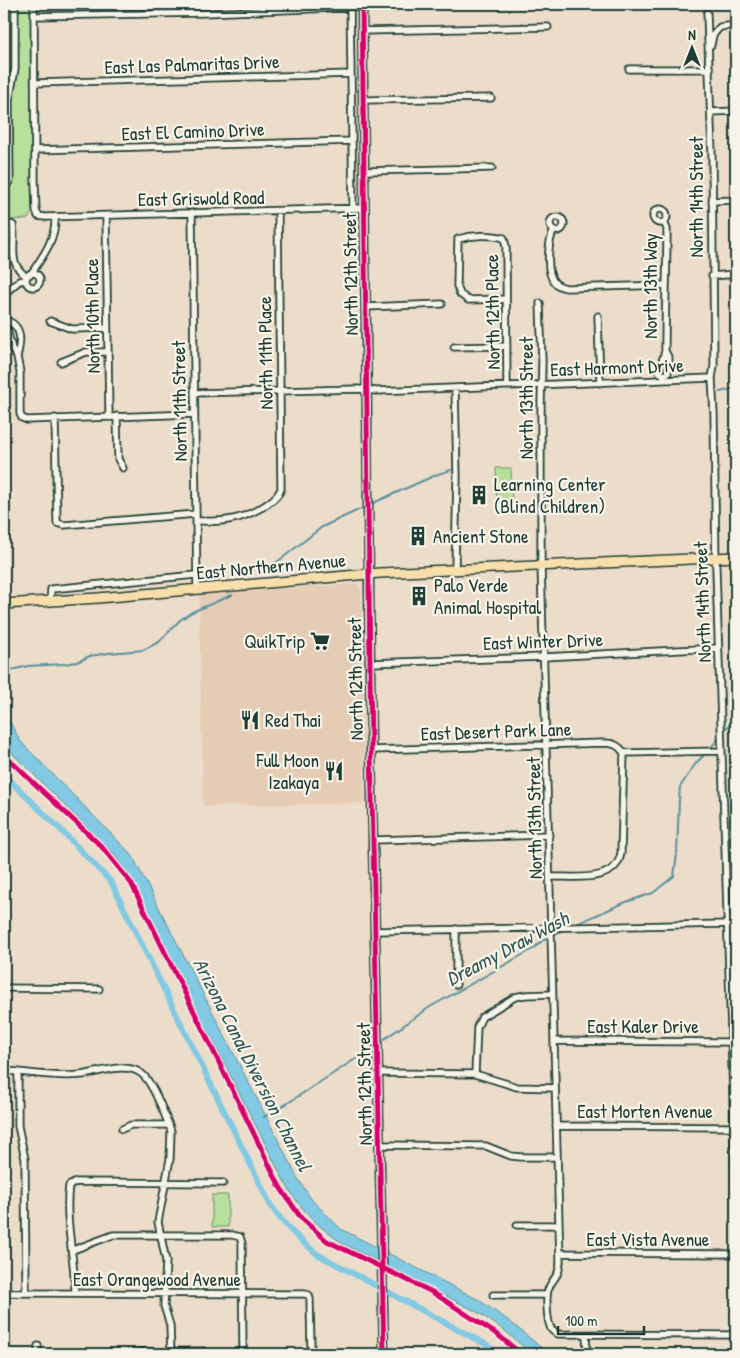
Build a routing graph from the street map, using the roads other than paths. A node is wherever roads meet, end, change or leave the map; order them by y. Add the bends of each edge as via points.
1 (34, 4) edge
2 (14, 5) edge
3 (350, 5) edge
4 (362, 5) edge
5 (4, 7) edge
6 (707, 13) dead end
7 (34, 16) junction
8 (736, 25) edge
9 (548, 27) dead end
10 (362, 31) junction
11 (709, 54) junction
12 (629, 69) dead end
13 (710, 69) junction
14 (351, 74) junction
15 (4, 76) edge
16 (14, 76) junction
17 (35, 83) junction
18 (491, 98) dead end
19 (363, 100) junction
20 (736, 111) edge
21 (711, 112) junction
22 (352, 141) junction
23 (35, 150) junction
24 (492, 168) dead end
25 (364, 171) junction
26 (4, 190) edge
27 (736, 200) edge
28 (712, 202) junction
29 (364, 208) junction
30 (352, 209) junction
31 (278, 211) junction
32 (192, 213) junction
33 (106, 216) junction
34 (55, 217) junction
35 (664, 222) dead end
36 (4, 223) edge
37 (554, 230) dead end
38 (736, 274) edge
39 (712, 276) junction
40 (28, 277) junction
41 (666, 285) junction
42 (4, 294) edge
43 (506, 299) junction
44 (540, 303) dead end
45 (442, 304) dead end
46 (366, 307) junction
47 (598, 316) dead end
48 (4, 319) edge
49 (50, 321) dead end
50 (107, 328) junction
51 (506, 346) junction
52 (454, 347) dead end
53 (108, 352) junction
54 (17, 357) junction
55 (61, 362) dead end
56 (664, 378) junction
57 (712, 378) junction
58 (600, 382) junction
59 (541, 385) junction
60 (508, 386) junction
61 (455, 388) junction
62 (367, 390) junction
63 (280, 391) junction
64 (194, 393) junction
65 (194, 414) junction
66 (108, 416) junction
67 (117, 416) junction
68 (55, 418) junction
69 (124, 468) dead end
70 (196, 514) junction
71 (196, 521) junction
72 (736, 556) edge
73 (715, 557) junction
74 (541, 565) junction
75 (455, 569) junction
76 (369, 574) junction
77 (196, 575) junction
78 (197, 589) junction
79 (50, 602) junction
80 (4, 604) edge
81 (718, 648) junction
82 (544, 657) junction
83 (370, 663) junction
84 (547, 744) junction
85 (371, 750) junction
86 (622, 750) junction
87 (721, 750) junction
88 (549, 835) junction
89 (373, 840) junction
90 (550, 877) junction
91 (727, 924) junction
92 (551, 927) junction
93 (456, 929) junction
94 (376, 931) junction
95 (456, 985) dead end
96 (4, 988) edge
97 (98, 989) dead end
98 (552, 994) junction
99 (554, 1041) junction
100 (731, 1042) junction
101 (4, 1071) edge
102 (18, 1073) junction
103 (379, 1073) junction
104 (475, 1074) junction
105 (555, 1088) junction
106 (735, 1111) edge
107 (169, 1125) junction
108 (556, 1126) junction
109 (734, 1126) junction
110 (122, 1129) dead end
111 (380, 1145) junction
112 (557, 1156) junction
113 (166, 1183) junction
114 (223, 1183) dead end
115 (736, 1190) edge
116 (558, 1225) junction
117 (517, 1226) dead end
118 (160, 1235) junction
119 (73, 1250) junction
120 (560, 1253) junction
121 (736, 1254) edge
122 (4, 1293) edge
123 (26, 1293) junction
124 (75, 1293) junction
125 (165, 1294) junction
126 (242, 1294) junction
127 (493, 1295) dead end
128 (547, 1295) junction
129 (586, 1334) junction
130 (736, 1335) edge
131 (38, 1346) dead end
132 (139, 1352) dead end
133 (204, 1352) dead end
134 (171, 1353) edge
135 (38, 1354) edge
136 (243, 1354) edge
137 (313, 1354) edge
138 (384, 1354) edge
139 (587, 1354) edge

1 - 7 street
2 - 5 street
2 - 16 street
3 - 4 street
3 - 7 street
3 - 14 street, North 12th Street
4 - 10 street, North 12th Street
6 - 11 street, North 14th Street
7 - 17 street
8 - 11 street via 725,25 716,30
9 - 10 street
10 - 19 street, North 12th Street
11 - 13 street, North 14th Street
12 - 13 street
13 - 21 street, North 14th Street
14 - 17 street, East Las Palmaritas Drive
14 - 22 street, North 12th Street
15 - 16 street
16 - 26 street via 9,101 10,180
17 - 23 street
18 - 19 street
19 - 25 street, North 12th Street
20 - 21 street
21 - 28 street, North 14th Street
22 - 23 street, East El Camino Drive
22 - 30 street, North 12th Street
23 - 34 street, East Griswold Road via 36,210 38,216
24 - 25 street
25 - 29 street, North 12th Street
27 - 28 street
28 - 39 street, North 14th Street
29 - 30 street, East Griswold Road
29 - 46 street, North 12th Street
30 - 31 street, East Griswold Road
31 - 32 street, East Griswold Road
31 - 63 street, North 11th Place
32 - 33 street, East Griswold Road
32 - 64 street, North 11th Street
33 - 34 street, East Griswold Road
33 - 50 street, North 10th Place
34 - 40 street via 52,238
35 - 41 street, North 13th Way via 667,229
36 - 40 street via 13,225 14,263
37 - 41 street via 549,238 549,268 554,282 566,288
38 - 39 street
39 - 57 street, North 14th Street
40 - 42 street
41 - 56 street, North 13th Way via 665,350 669,359 668,373
43 - 43 street, North 12th Place via 468,300 460,294 457,286 458,239 504,238
43 - 51 street, North 12th Place
44 - 59 street, North 13th Street
45 - 46 street
46 - 62 street, North 12th Street
47 - 58 street
48 - 54 street
48 - 54 street via 14,323 18,329
49 - 50 street via 72,329
50 - 53 street, North 10th Place
51 - 52 street
51 - 60 street, North 12th Place
53 - 55 street via 86,352
53 - 66 street, North 10th Place
54 - 68 street via 22,418
56 - 57 street, East Harmont Drive
56 - 58 street, East Harmont Drive
57 - 73 street, North 14th Street
58 - 59 street, East Harmont Drive
59 - 60 street, East Harmont Drive
59 - 74 street, North 13th Street
60 - 61 street, East Harmont Drive
61 - 62 street, East Harmont Drive
61 - 75 street
62 - 63 street, East Harmont Drive
62 - 76 street, North 12th Street
63 - 64 street, East Harmont Drive
63 - 71 street, North 11th Place via 282,482 279,494 268,504 237,518
64 - 65 street, North 11th Street
65 - 67 street
65 - 70 street, North 11th Street
66 - 67 street
66 - 68 street
67 - 69 street via 118,459
68 - 70 street via 57,523
70 - 71 street, North 11th Street
71 - 77 street, North 11th Street
72 - 73 main road, East Northern Avenue
73 - 74 main road, East Northern Avenue
73 - 81 street, North 14th Street
74 - 75 main road, East Northern Avenue
74 - 82 street, North 13th Street
75 - 76 main road, East Northern Avenue
76 - 78 main road, East Northern Avenue
76 - 83 street, North 12th Street
77 - 78 street, North 11th Street
77 - 79 street, East Northern Avenue via 51,589
78 - 79 main road, East Northern Avenue
79 - 80 main road, East Northern Avenue
81 - 82 street, East Winter Drive
81 - 87 street, North 14th Street
82 - 83 street, East Winter Drive
82 - 84 street, North 13th Street
83 - 85 street, North 12th Street
84 - 85 street, East Desert Park Lane
84 - 86 street, East Desert Park Lane via 610,743
84 - 88 street, North 13th Street
85 - 89 street, North 12th Street
86 - 87 street, East Desert Park Lane
86 - 90 street via 621,853 618,864 601,875
87 - 91 street, North 14th Street
88 - 89 street
88 - 90 street, North 13th Street
89 - 94 street, North 12th Street
90 - 92 street, North 13th Street
91 - 92 street
91 - 100 street, North 14th Street
92 - 93 street
92 - 98 street, North 13th Street
93 - 94 street
93 - 95 street
94 - 103 street, North 12th Street
96 - 97 street
98 - 99 street, North 13th Street
98 - 104 street via 515,997 476,1021
99 - 100 street, East Kaler Drive
99 - 105 street, North 13th Street
100 - 106 street, North 14th Street
101 - 102 street
102 - 107 street via 73,1076 124,1069 141,1074 149,1083
102 - 123 street via 18,1126 25,1159
103 - 104 street
103 - 111 street, North 12th Street
104 - 105 street via 523,1088
105 - 108 street, North 13th Street
106 - 109 street, North 14th Street
107 - 110 street via 131,1125
107 - 113 street via 170,1159
108 - 109 street, East Morten Avenue
108 - 112 street, North 13th Street
109 - 115 street, North 14th Street
111 - 112 street via 486,1146 511,1156
111 - 138 street, North 12th Street
112 - 116 street, North 13th Street
113 - 114 street
113 - 118 street via 158,1222
113 - 119 street via 76,1182 69,1186
116 - 117 street
116 - 120 street, North 13th Street
118 - 119 street via 113,1235
118 - 125 street via 166,1261
118 - 126 street via 240,1237
119 - 124 street
120 - 121 street, East Vista Avenue
120 - 128 street, North 13th Street via 560,1271
122 - 123 street, East Orangewood Avenue
123 - 124 street, East Orangewood Avenue
124 - 125 street, East Orangewood Avenue
125 - 126 street, East Orangewood Avenue
125 - 134 street
126 - 136 street
126 - 137 street, East Orangewood Avenue via 309,1295
127 - 128 street
128 - 129 street via 551,1329 558,1334
129 - 130 street
129 - 139 street
131 - 135 street
132 - 134 street
133 - 134 street

